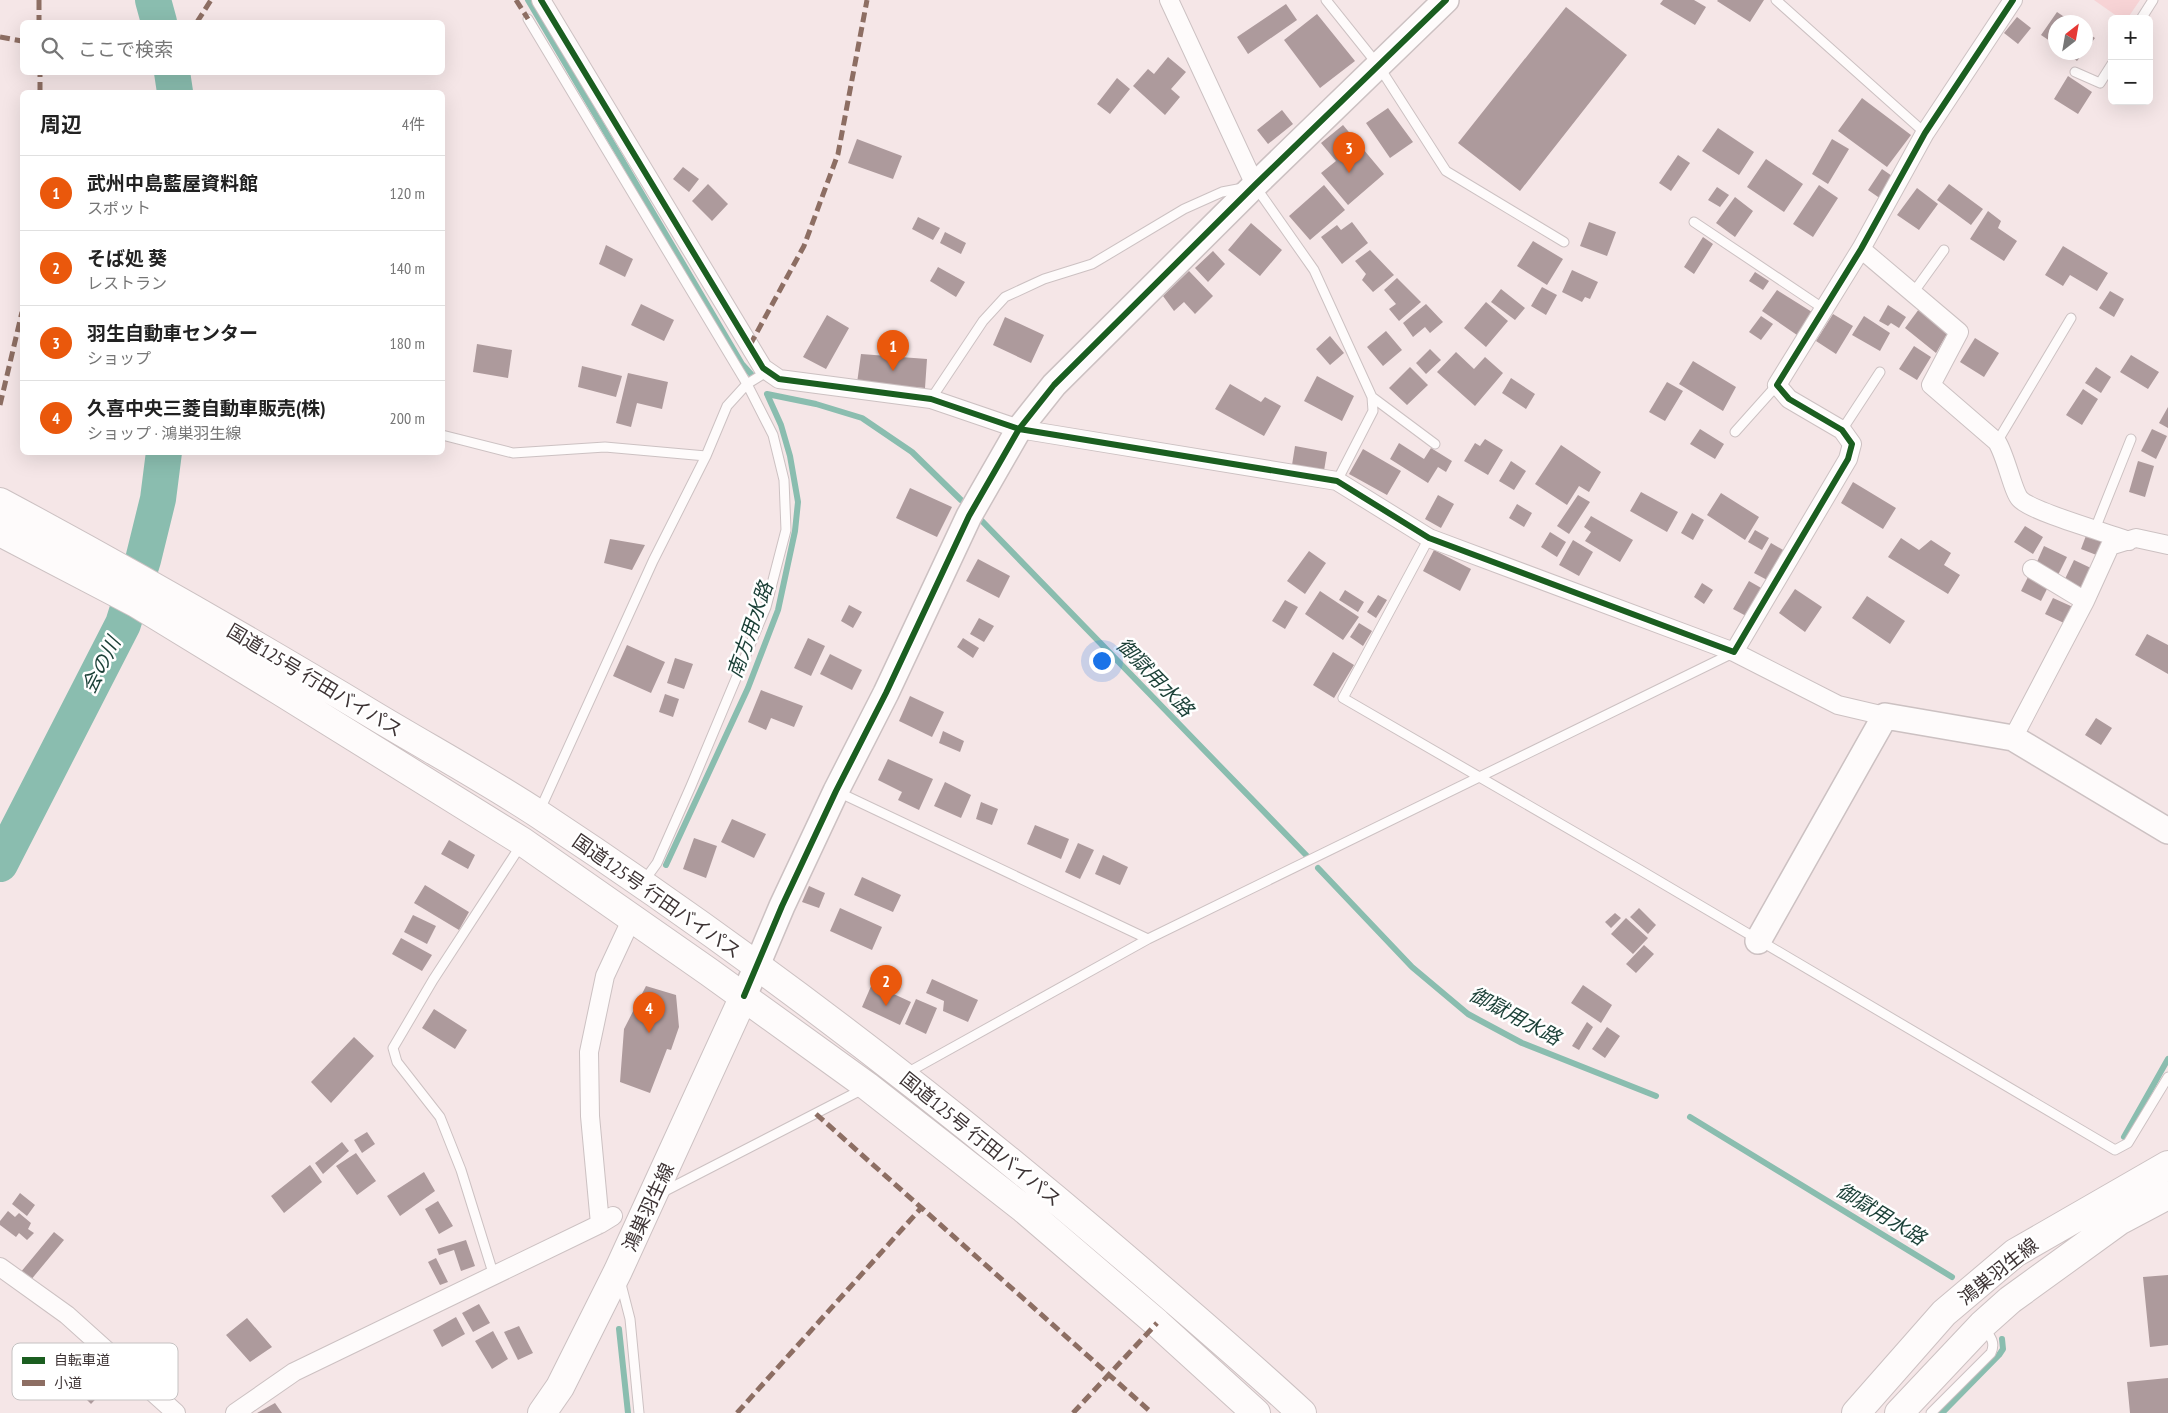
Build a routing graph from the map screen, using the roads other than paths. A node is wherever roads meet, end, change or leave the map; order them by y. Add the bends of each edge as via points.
1 (541, 0) edge
2 (1168, 0) edge
3 (1326, 0) edge
4 (1446, 0) edge
5 (2012, 0) edge
6 (2153, 0) edge
7 (1778, 1) edge
8 (2144, 15) edge
9 (528, 19) dead end
10 (1378, 65) junction
11 (2108, 70) edge
12 (2075, 72) dead end
13 (1925, 133) junction
14 (1254, 185) junction
15 (1694, 222) dead end
16 (1564, 242) dead end
17 (1861, 249) junction
18 (1944, 250) dead end
19 (1913, 293) junction
20 (1824, 309) junction
21 (2071, 318) dead end
22 (768, 371) junction
23 (1880, 372) dead end
24 (747, 384) junction
25 (1777, 385) junction
26 (1372, 397) junction
27 (931, 399) junction
28 (1019, 429) junction
29 (1842, 430) junction
30 (1734, 432) dead end
31 (445, 436) edge
32 (2131, 439) dead end
33 (1997, 442) junction
34 (1436, 444) dead end
35 (706, 456) junction
36 (1337, 481) junction
37 (0, 502) edge
38 (2095, 529) junction
39 (0, 532) edge
40 (1429, 538) junction
41 (2129, 540) junction
42 (2168, 545) edge
43 (2032, 570) dead end
44 (110, 575) junction
45 (140, 591) junction
46 (2085, 601) junction
47 (1734, 652) junction
48 (1884, 716) junction
49 (2013, 738) junction
50 (1478, 776) junction
51 (836, 790) junction
52 (538, 814) junction
53 (2168, 831) edge
54 (523, 842) junction
55 (642, 885) junction
56 (632, 918) junction
57 (1148, 939) junction
58 (1758, 940) junction
59 (756, 966) junction
60 (744, 996) junction
61 (903, 1076) junction
62 (2168, 1077) edge
63 (867, 1086) junction
64 (2168, 1165) edge
65 (2168, 1195) edge
66 (653, 1197) junction
67 (0, 1267) edge
68 (618, 1272) junction
69 (494, 1276) junction
70 (1982, 1325) junction
71 (98, 1343) edge
72 (162, 1400) edge
73 (176, 1413) edge
74 (235, 1413) edge
75 (542, 1413) edge
76 (639, 1413) edge
77 (1256, 1413) edge
78 (1302, 1413) edge
79 (1856, 1413) edge
80 (1899, 1413) edge
81 (1931, 1413) edge

1 - 22 street via 763,368
2 - 14 street
3 - 10 lane
4 - 10 street
5 - 13 street
6 - 8 lane
7 - 13 lane
9 - 24 lane
10 - 14 street
10 - 16 lane via 1446,170
11 - 12 lane via 2100,83
13 - 17 street
14 - 26 lane via 1314,270
14 - 27 lane via 1222,192 1184,208 1092,264 1044,279 1006,297 983,321
14 - 28 street via 1054,385
15 - 20 lane
17 - 19 street
17 - 20 street
18 - 19 lane
19 - 33 street via 1959,332 1931,385
20 - 25 street
21 - 33 lane
22 - 24 lane
22 - 27 street via 779,379
23 - 29 lane
24 - 35 lane via 727,406
24 - 55 lane via 773,435 784,480 786,530 766,607 657,863
25 - 29 street via 1789,399
25 - 30 lane
26 - 34 lane
26 - 36 lane via 1373,411
27 - 28 street
28 - 36 street
28 - 51 street via 969,516 886,693
29 - 47 street via 1852,444 1848,459
31 - 35 lane via 513,453 605,447
32 - 38 lane
33 - 38 street via 2020,499 2034,508
35 - 52 lane via 653,561
36 - 40 street
37 - 44 main road, 国道125号 行田バイパス
38 - 41 street
39 - 44 main road, 国道125号 行田バイパス
40 - 47 street
40 - 50 lane via 1344,698
41 - 42 street via 2136,538
41 - 46 street via 2110,546
43 - 46 street
44 - 45 main road, 国道125号 行田バイパス
45 - 52 main road, 国道125号 行田バイパス
45 - 54 main road, 国道125号 行田バイパス
46 - 49 street
47 - 48 street via 1838,705
47 - 50 lane
48 - 49 street
48 - 58 street
49 - 53 street
50 - 57 lane
50 - 58 lane
51 - 57 lane
51 - 59 street
52 - 55 main road, 国道125号 行田バイパス
54 - 56 main road, 国道125号 行田バイパス
54 - 69 lane via 393,1048 397,1062 440,1117 461,1170
55 - 59 main road, 国道125号 行田バイパス
56 - 60 main road, 国道125号 行田バイパス
56 - 69 street via 605,976 589,1052 590,1116 607,1220
57 - 61 lane
58 - 62 lane via 2115,1150 2128,1143
59 - 60 street
59 - 61 main road, 国道125号 行田バイパス
60 - 63 main road, 国道125号 行田バイパス
60 - 66 main road, 鴻巣羽生線
61 - 78 main road, 国道125号 行田バイパス via 1174,1299
63 - 66 lane
63 - 77 main road, 国道125号 行田バイパス via 1081,1258
64 - 79 main road, 鴻巣羽生線 via 2015,1253 1944,1313
65 - 70 main road, 鴻巣羽生線 via 2119,1221 2010,1300
66 - 68 main road, 鴻巣羽生線
67 - 71 street via 67,1315
68 - 75 main road, 鴻巣羽生線 via 560,1387
68 - 76 lane via 630,1319
69 - 74 street via 294,1372
70 - 80 main road, 鴻巣羽生線
70 - 81 lane via 1993,1340 1991,1353
72 - 73 street

